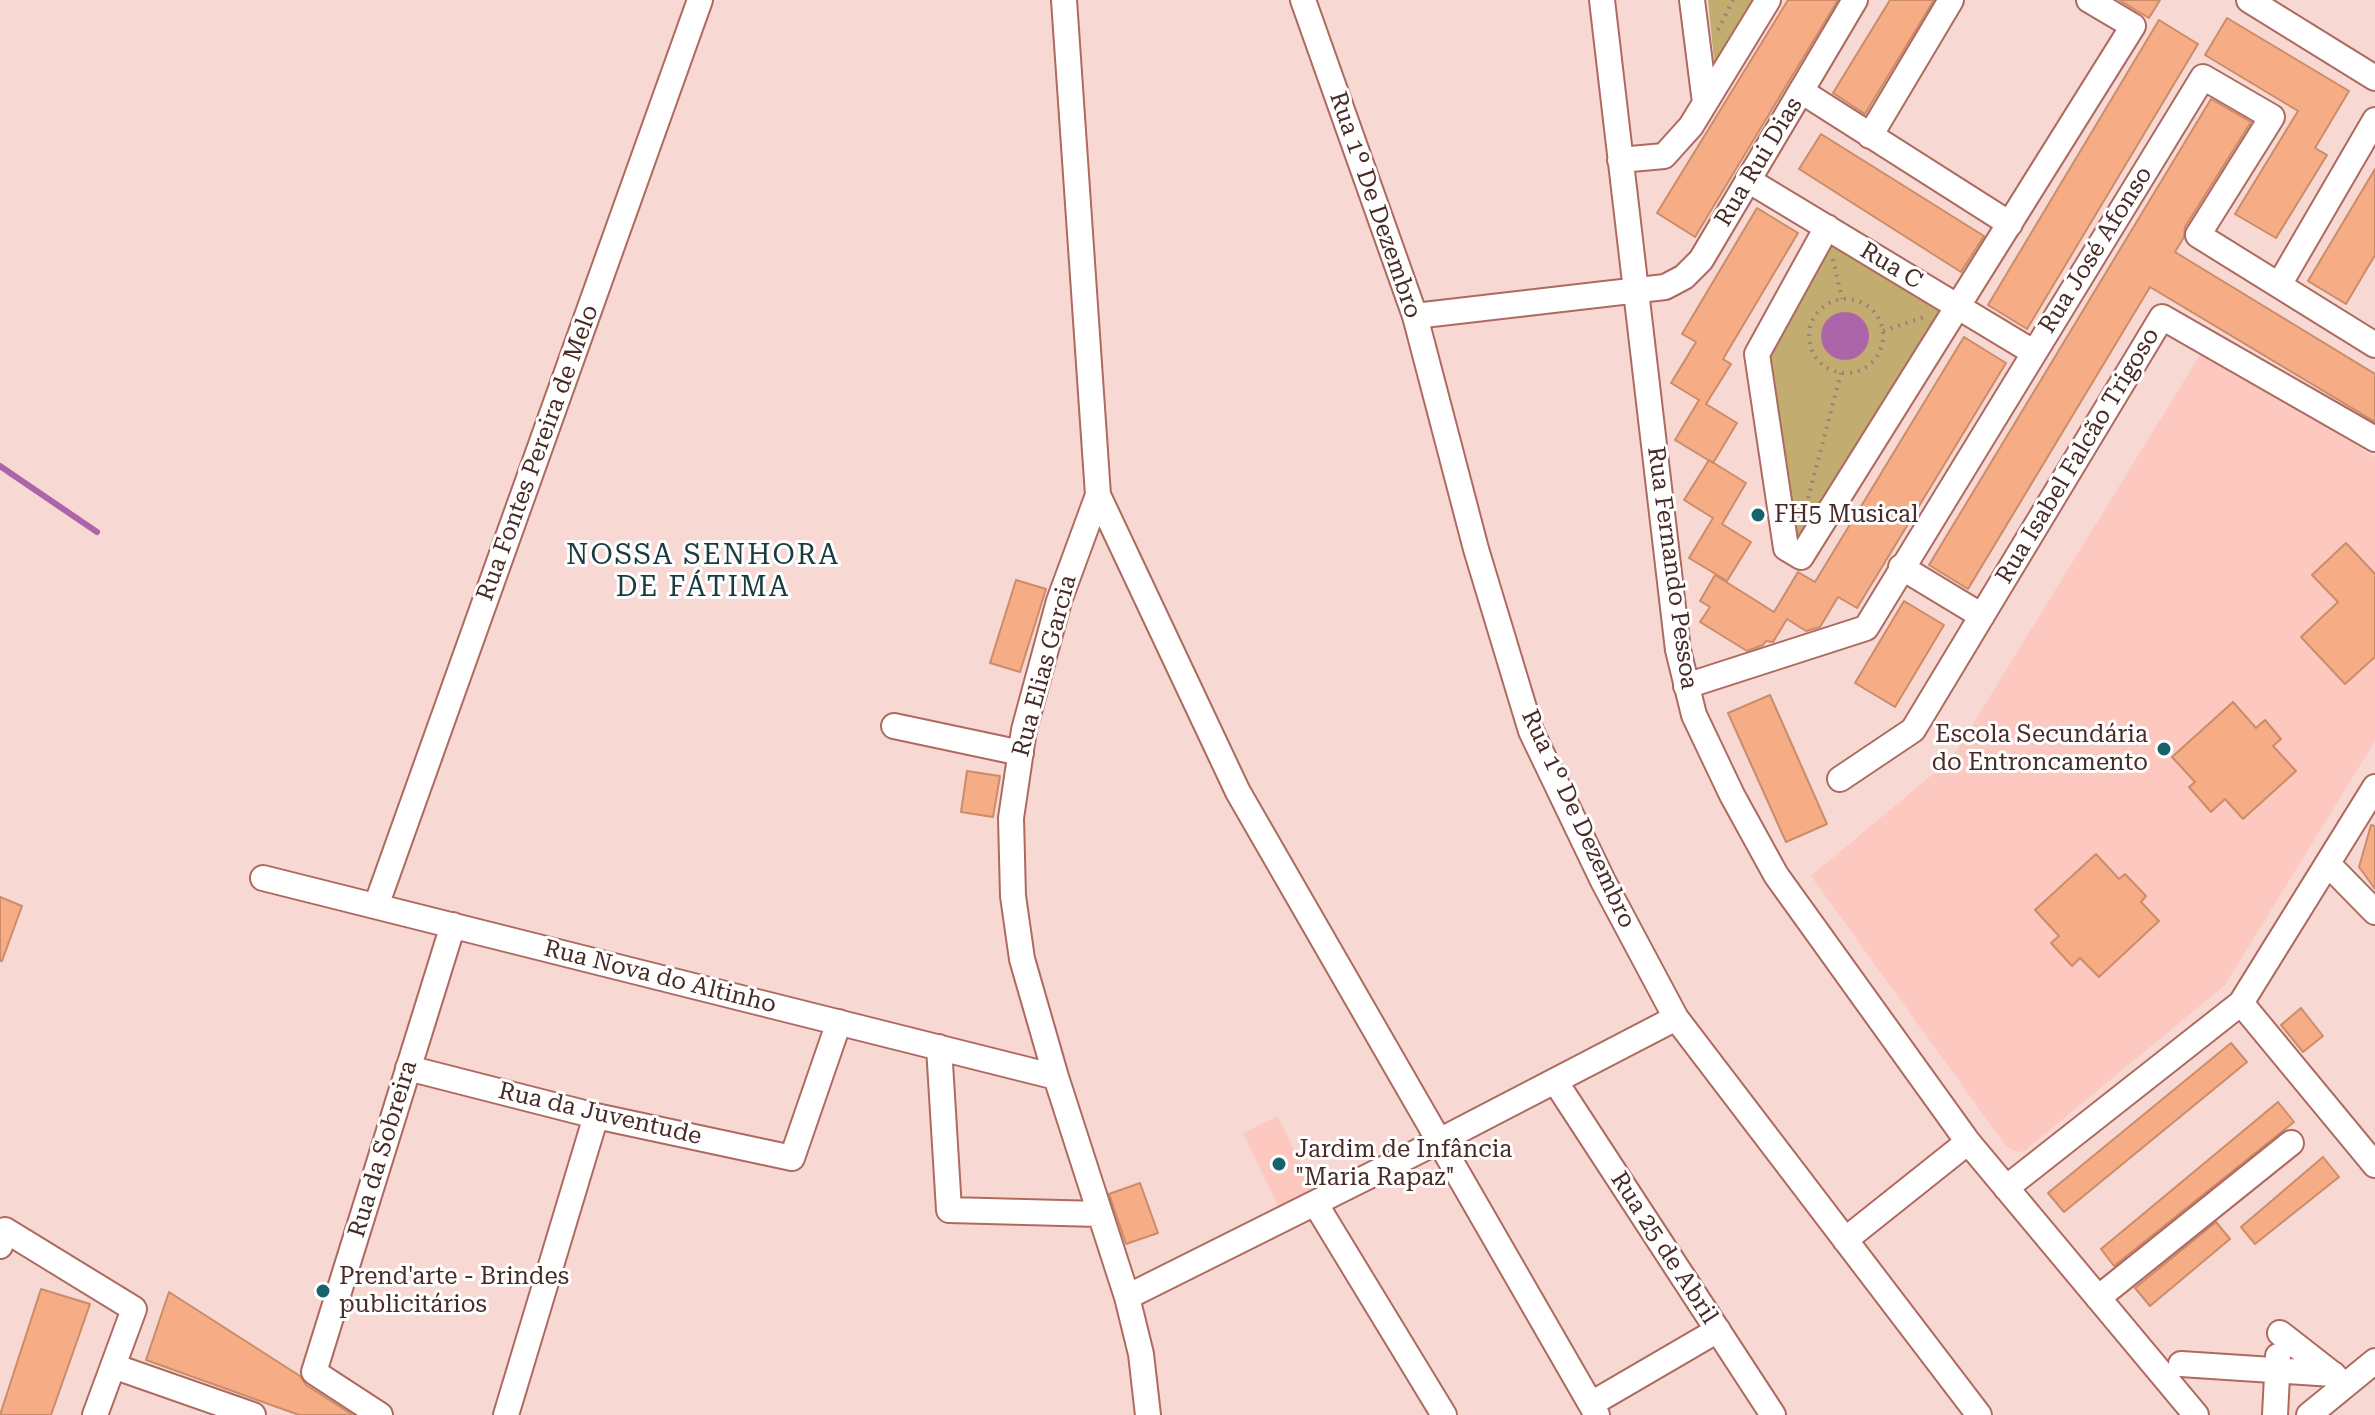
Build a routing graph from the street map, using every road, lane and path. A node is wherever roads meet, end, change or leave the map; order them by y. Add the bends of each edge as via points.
1 (700, 0) edge
2 (1064, 0) edge
3 (1303, 0) edge
4 (1602, 0) edge
5 (1692, 0) edge
6 (1733, 0) edge
7 (1768, 0) edge
8 (1855, 0) edge
9 (1951, 0) edge
10 (2089, 0) edge
11 (2249, 0) edge
12 (1712, 41) dead end
13 (2375, 78) edge
14 (1801, 91) junction
15 (1705, 103) junction
16 (2375, 120) edge
17 (1870, 136) junction
18 (1620, 160) junction
19 (1748, 180) junction
20 (2010, 224) junction
21 (1828, 237) junction
22 (2279, 285) junction
23 (1636, 291) junction
24 (1842, 299) junction
25 (1947, 310) junction
26 (1415, 316) junction
27 (1883, 331) junction
28 (2375, 345) edge
29 (2033, 352) junction
30 (1841, 373) junction
31 (2375, 439) edge
32 (1098, 495) junction
33 (1803, 517) dead end
34 (1901, 567) junction
35 (1982, 616) junction
36 (1686, 686) junction
37 (894, 726) dead end
38 (1021, 753) junction
39 (1840, 779) dead end
40 (2375, 787) edge
41 (2328, 864) junction
42 (263, 878) dead end
43 (376, 906) junction
44 (2375, 912) edge
45 (453, 925) junction
46 (2241, 1003) junction
47 (1676, 1018) junction
48 (839, 1022) junction
49 (939, 1047) junction
50 (408, 1068) junction
51 (1056, 1077) junction
52 (1555, 1081) junction
53 (596, 1116) junction
54 (1441, 1140) junction
55 (1968, 1142) junction
56 (2291, 1143) dead end
57 (2375, 1165) edge
58 (2006, 1188) junction
59 (1315, 1203) junction
60 (1099, 1214) junction
61 (1845, 1240) junction
62 (0, 1246) edge
63 (1127, 1297) junction
64 (2098, 1298) junction
65 (1718, 1330) junction
66 (2375, 1361) edge
67 (2181, 1364) dead end
68 (113, 1366) junction
69 (2278, 1371) junction
70 (2339, 1379) junction
71 (1594, 1409) edge
72 (95, 1415) edge
73 (253, 1415) edge
74 (380, 1415) edge
75 (506, 1415) edge
76 (1148, 1415) edge
77 (1444, 1415) edge
78 (1773, 1415) edge
79 (1979, 1415) edge
80 (2196, 1415) edge
81 (2275, 1415) edge
82 (2309, 1415) edge

1 - 43 street, Rua Fontes Pereira de Melo
2 - 32 street, Rua Elias Garcia
3 - 26 street, Rua 1º De Dezembro
4 - 18 street, Rua Fernando Pessoa
5 - 15 street
6 - 12 path
7 - 15 street
8 - 14 street, Rua Rui Dias
9 - 17 street
10 - 20 street via 2133,26
11 - 13 street
14 - 17 street
14 - 19 street, Rua Rui Dias
15 - 18 street via 1664,156
16 - 22 street
17 - 20 street
18 - 23 street, Rua Fernando Pessoa
19 - 21 street, Rua C
19 - 23 street, Rua Rui Dias via 1701,260 1684,277 1665,287
20 - 25 street
21 - 24 path
21 - 25 street, Rua C
21 - 25 street via 1757,354 1786,548 1801,557
22 - 28 street, Rua José Afonso
22 - 29 street, Rua José Afonso via 2198,235 2272,117 2203,77
23 - 26 street, Rua Rui Dias
23 - 36 street, Rua Fernando Pessoa
24 - 27 path via 1871,308
24 - 30 path via 1817,313 1809,335 1815,357
25 - 27 path
25 - 29 street, Rua C
26 - 47 street, Rua 1º De Dezembro via 1531,731
27 - 30 path via 1883,343 1870,365
29 - 34 street, Rua José Afonso
30 - 33 path
31 - 35 street, Rua Isabel Falcão Trigoso via 2162,317
32 - 38 street, Rua Elias Garcia via 1059,601
32 - 54 street via 1238,792
34 - 35 street
34 - 36 street, Rua José Afonso via 1866,628
35 - 39 street, Rua Isabel Falcão Trigoso via 1913,730
36 - 55 street, Rua Fernando Pessoa via 1732,795 1776,875
37 - 38 street
38 - 51 street, Rua Elias Garcia via 1011,818 1013,896 1022,959
40 - 41 street
41 - 44 street
41 - 46 street
42 - 43 street, Rua Nova do Altinho
43 - 45 street, Rua Nova do Altinho
45 - 48 street, Rua Nova do Altinho
45 - 50 street, Rua da Sobreira
46 - 57 street
46 - 58 street
47 - 52 street
47 - 61 street, Rua 1º De Dezembro
48 - 49 street, Rua Nova do Altinho
48 - 53 street, Rua da Juventude via 792,1158
49 - 51 street, Rua Nova do Altinho
49 - 60 street via 949,1210
50 - 53 street, Rua da Juventude
50 - 74 street, Rua da Sobreira via 314,1372
51 - 60 street, Rua Elias Garcia
52 - 54 street
52 - 65 street, Rua 25 de Abril
53 - 75 street
54 - 59 street
54 - 71 street
55 - 58 street, Rua Fernando Pessoa
55 - 61 street
56 - 64 street
58 - 64 street, Rua Fernando Pessoa
59 - 63 street
59 - 77 street
60 - 63 street, Rua Elias Garcia
61 - 79 street, Rua 1º De Dezembro
62 - 68 street via 5,1230 134,1309
63 - 76 street, Rua Elias Garcia
64 - 80 street, Rua Fernando Pessoa
65 - 71 street
65 - 78 street, Rua 25 de Abril
66 - 70 street
67 - 69 street
68 - 72 street
68 - 73 street
69 - 70 street
69 - 70 street via 2280,1333
69 - 81 street
70 - 82 street

